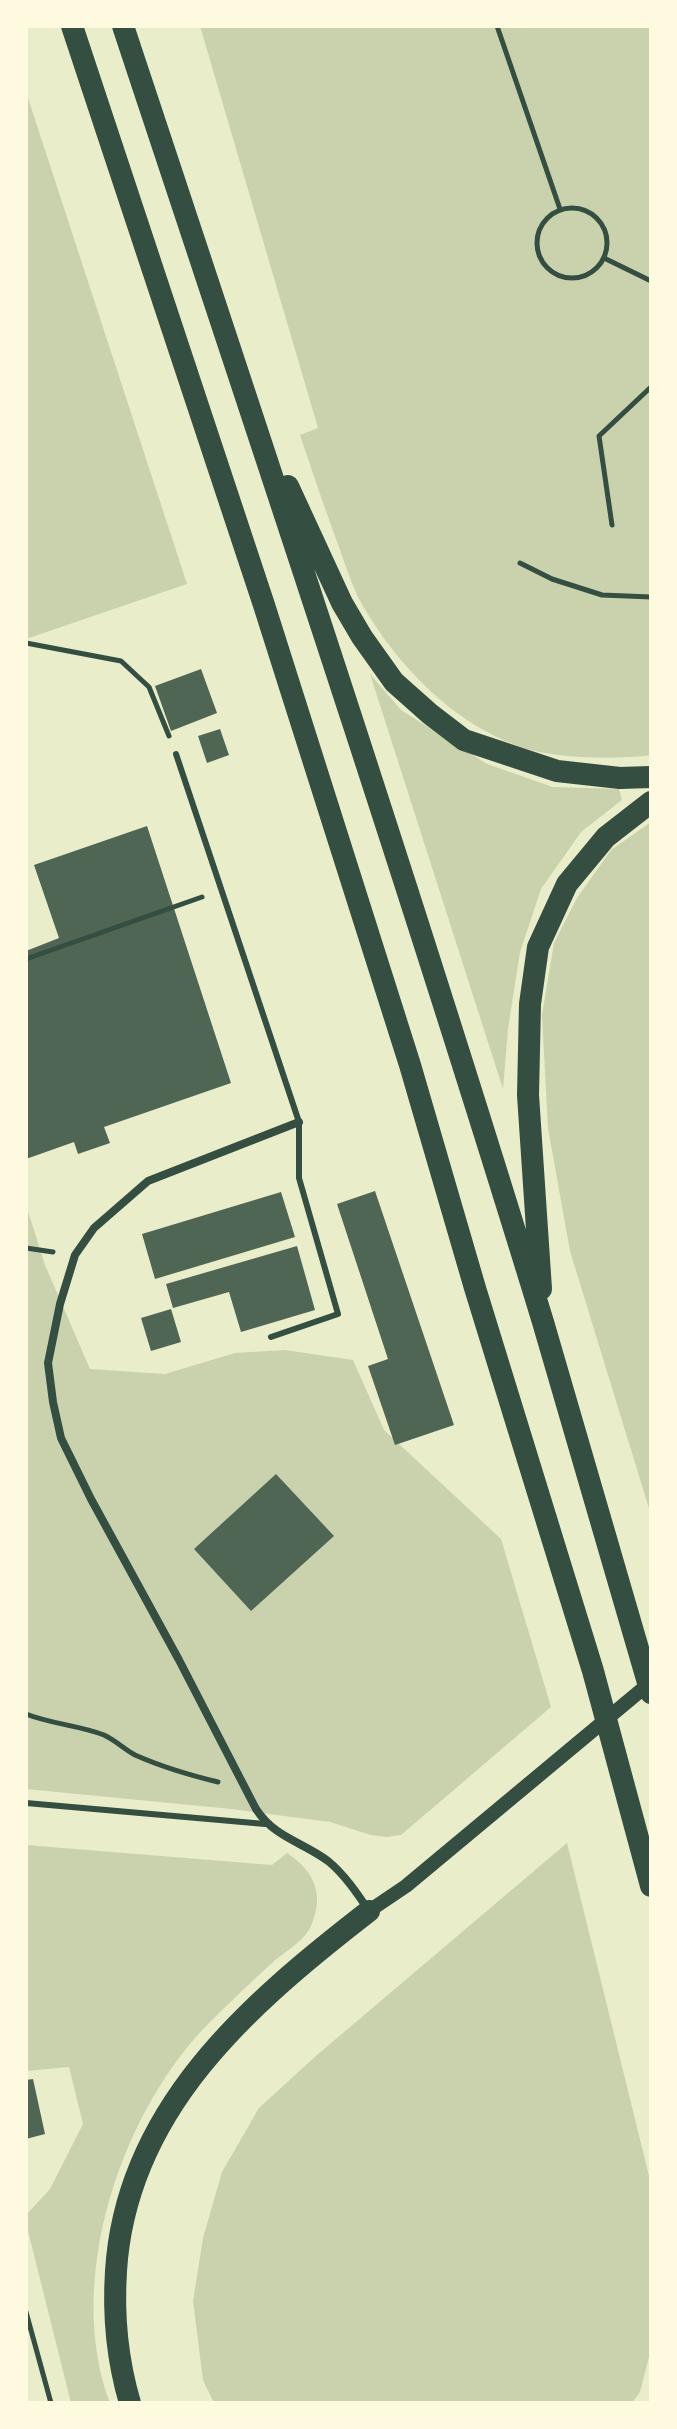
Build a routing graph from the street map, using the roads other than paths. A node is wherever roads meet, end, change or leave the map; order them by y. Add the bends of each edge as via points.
1 (72, 26) edge
2 (123, 26) edge
3 (245, 392) junction
4 (176, 754) road end
5 (651, 777) edge
6 (651, 802) edge
7 (299, 1122) junction
8 (543, 1324) junction
9 (271, 1337) dead end
10 (651, 1682) edge
11 (651, 1693) edge
12 (26, 1803) edge
13 (265, 1824) junction
14 (651, 1886) edge
15 (369, 1911) junction
16 (130, 2403) edge

1 - 14 highway via 332,814 593,1671
2 - 3 highway
3 - 5 highway via 342,603 394,682 464,740 557,771
3 - 8 highway
4 - 7 lane
6 - 8 highway via 606,837 567,884 538,947 530,1004 528,1095
7 - 9 lane via 299,1178 338,1314
7 - 13 street via 148,1181 94,1228 75,1255 48,1363 61,1438
8 - 11 highway
10 - 15 street
12 - 13 lane
13 - 15 street via 330,1863
15 - 16 highway via 229,2033 189,2080 150,2141 123,2218 117,2255 118,2359

